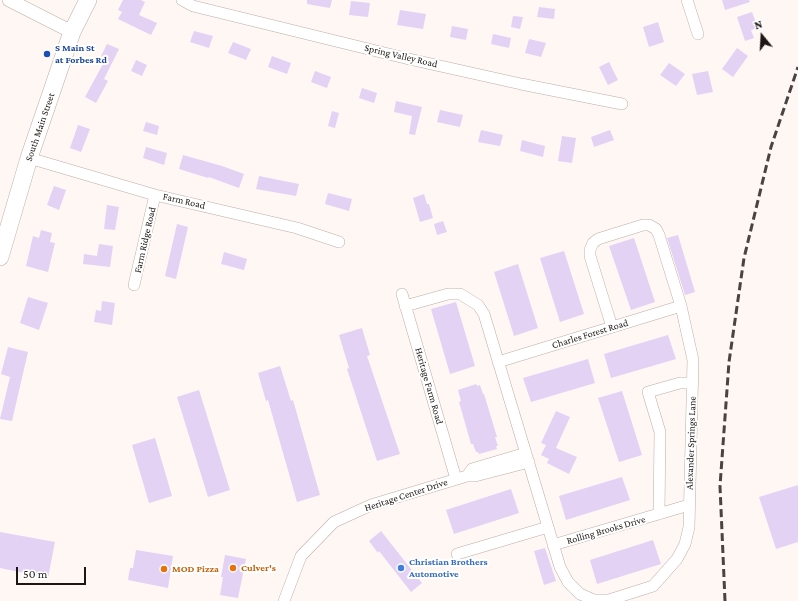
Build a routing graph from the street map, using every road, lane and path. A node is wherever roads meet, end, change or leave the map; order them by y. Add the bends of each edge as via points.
1 (9, 0) edge
2 (88, 0) edge
3 (182, 0) edge
4 (687, 0) edge
5 (72, 32) junction
6 (698, 34) dead end
7 (622, 104) dead end
8 (29, 158) junction
9 (155, 195) junction
10 (339, 242) dead end
11 (0, 257) edge
12 (134, 285) dead end
13 (402, 294) dead end
14 (405, 306) junction
15 (681, 306) junction
16 (612, 327) junction
17 (498, 362) junction
18 (693, 383) junction
19 (527, 458) junction
20 (462, 477) junction
21 (689, 505) junction
22 (659, 514) junction
23 (548, 527) junction
24 (553, 545) junction
25 (457, 554) dead end
26 (284, 601) edge

1 - 5 street
2 - 5 main road, South Main Street
3 - 7 street, Spring Valley Road via 193,6 409,59
4 - 6 street
5 - 8 main road, South Main Street
8 - 9 street, Farm Road
8 - 11 main road, South Main Street
9 - 10 street, Farm Road via 297,228
9 - 12 street, Farm Ridge Road
13 - 14 street, Heritage Farm Road
14 - 17 street, Alexander Springs Lane via 448,294 460,294 470,299 484,314
14 - 20 street, Heritage Farm Road
15 - 16 street, Charles Forest Road
15 - 16 street, Alexander Springs Lane via 656,229 643,224 598,239 590,250
15 - 18 street, Alexander Springs Lane via 693,360
16 - 17 street, Charles Forest Road
17 - 19 street, Alexander Springs Lane
18 - 21 street, Alexander Springs Lane
18 - 22 street, Rolling Brooks Drive via 680,383 648,392 660,432
19 - 20 street via 472,469
19 - 23 street, Alexander Springs Lane
20 - 26 street, Heritage Center Drive via 371,505 334,522 301,556
21 - 22 street, Rolling Brooks Drive
21 - 24 street, Alexander Springs Lane via 689,527 677,559 653,586 609,600 594,600 580,594 568,582
22 - 24 street, Rolling Brooks Drive
23 - 24 street, Alexander Springs Lane
23 - 25 street

